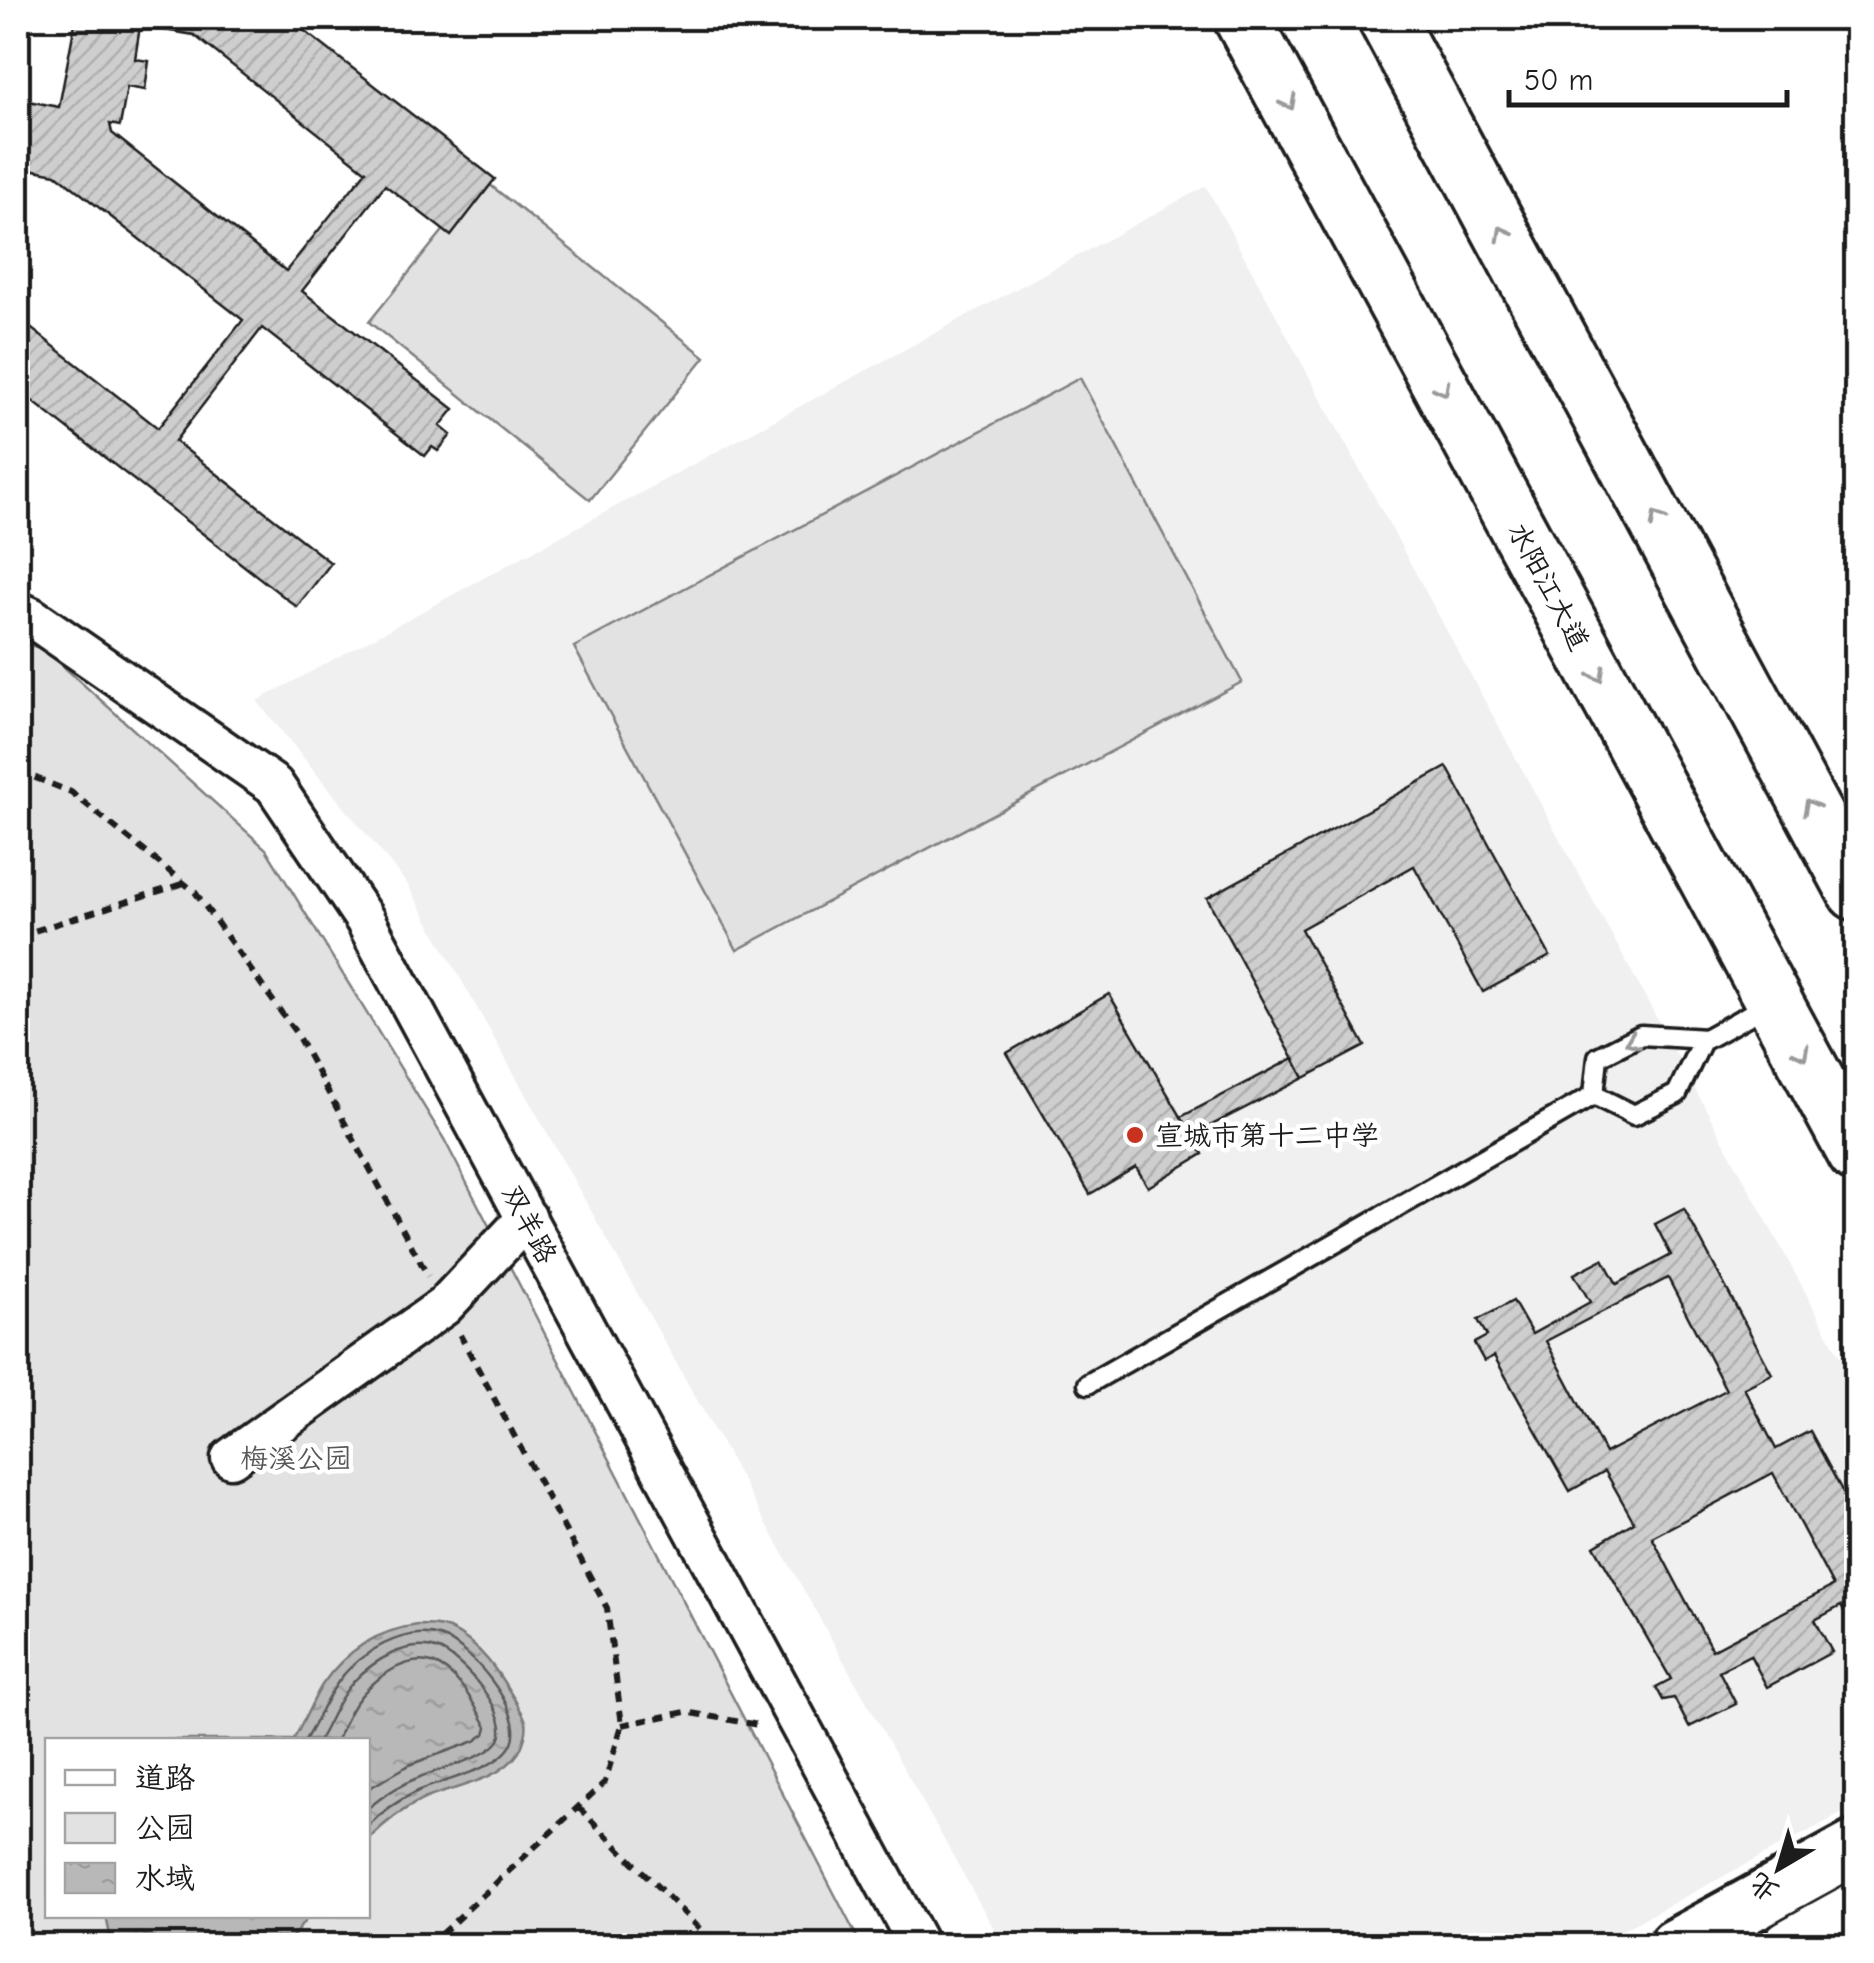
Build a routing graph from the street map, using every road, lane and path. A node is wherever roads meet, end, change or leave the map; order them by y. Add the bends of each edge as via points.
1 (1242, 18) edge
2 (1386, 18) edge
3 (18, 611) edge
4 (185, 884) dead end
5 (1856, 892) edge
6 (18, 936) edge
7 (1774, 1001) junction
8 (1704, 1040) junction
9 (1594, 1095) junction
10 (1856, 1154) edge
11 (527, 1218) junction
12 (1088, 1384) dead end
13 (231, 1458) dead end
14 (622, 1725) dead end
15 (805, 1734) junction
16 (578, 1807) dead end
17 (1856, 1847) edge
18 (1856, 1909) edge
19 (717, 1946) edge
20 (919, 1946) edge
21 (1675, 1946) edge
22 (1789, 1946) edge

1 -> 7 main road, 水阳江大道
5 -> 2 main road
3 - 11 street, 双羊路 via 274,785 365,920
4 - 6 path
7 - 8 lane
7 -> 10 main road, 水阳江大道
8 -> 9 lane via 1642,1035 1598,1057
8 - 9 lane via 1677,1094 1634,1114
9 - 12 lane
11 - 13 street via 444,1306
11 - 15 street, 双羊路
14 - 15 path via 686,1712
15 - 20 street, 双羊路
16 - 19 path
17 - 21 street
18 - 22 street

